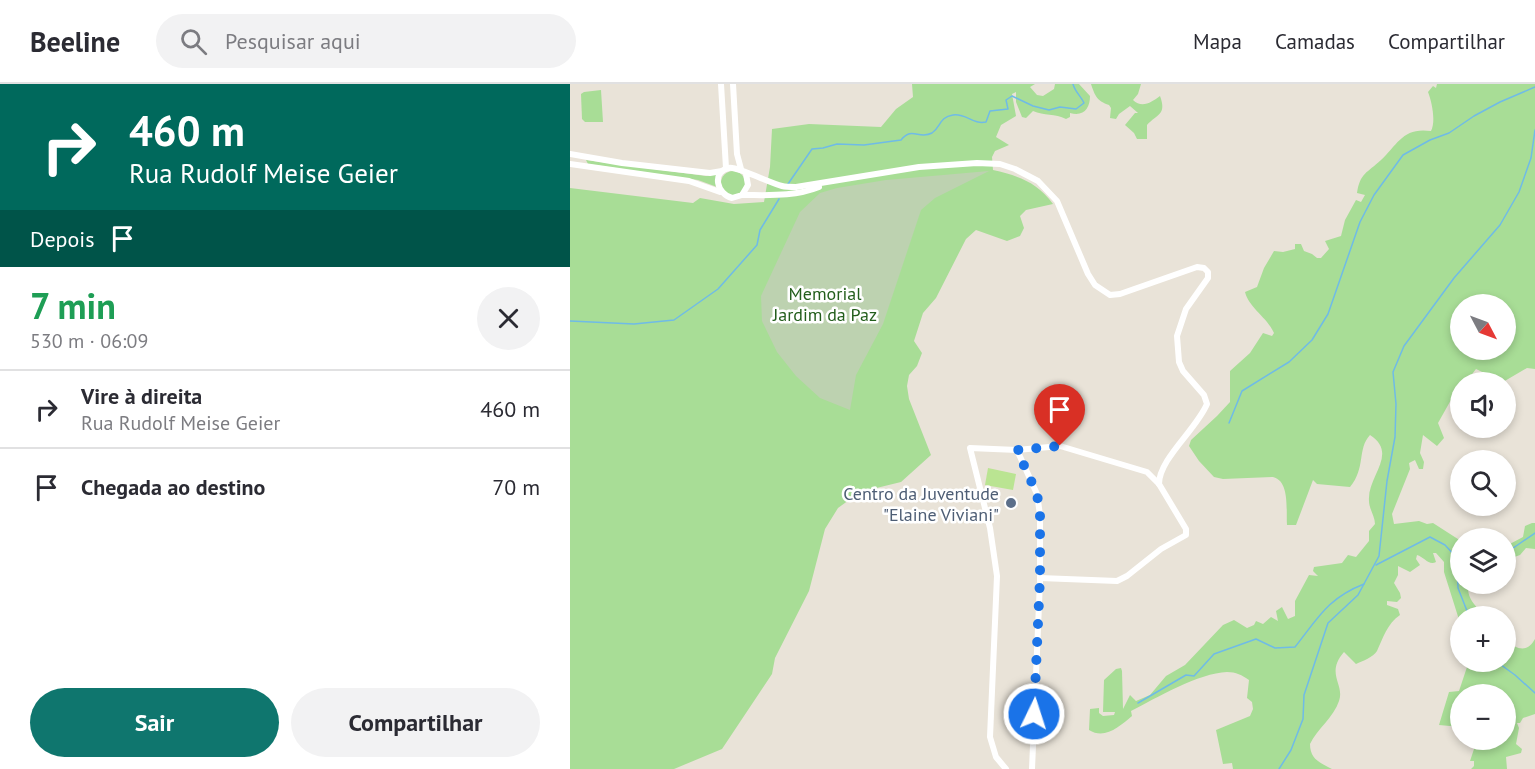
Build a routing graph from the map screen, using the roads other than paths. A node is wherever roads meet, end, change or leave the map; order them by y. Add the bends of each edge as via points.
1 (721, 84) edge
2 (733, 84) edge
3 (570, 154) edge
4 (570, 164) edge
5 (724, 170) junction
6 (743, 172) junction
7 (828, 183) junction
8 (720, 192) junction
9 (742, 195) junction
10 (1017, 450) junction
11 (1166, 463) junction
12 (1147, 472) junction
13 (1159, 484) junction
14 (1040, 578) junction
15 (1032, 760) junction
16 (1006, 769) edge
17 (1026, 769) edge
18 (1032, 769) edge

1 - 5 main road
2 - 6 main road via 737,154
3 - 5 main road via 710,173
4 - 8 main road via 689,181
5 - 6 main road via 735,167
5 - 8 main road via 718,180
6 - 7 main road via 787,186
6 - 9 main road via 748,185
7 - 9 main road via 798,194
7 - 11 main road via 920,166 1000,164 1029,176 1051,194 1088,274 1102,291 1120,294 1197,267 1204,268 1208,278 1186,309 1177,346 1183,371 1207,404
8 - 9 main road via 732,198
10 - 12 main road via 1060,446
10 - 14 main road via 1039,502
10 - 16 main road via 970,448 990,528 997,576 990,737 996,757
11 - 12 main road
11 - 13 main road
12 - 13 main road
13 - 14 main road via 1186,535 1117,582
14 - 15 main road
15 - 17 main road
15 - 18 main road

